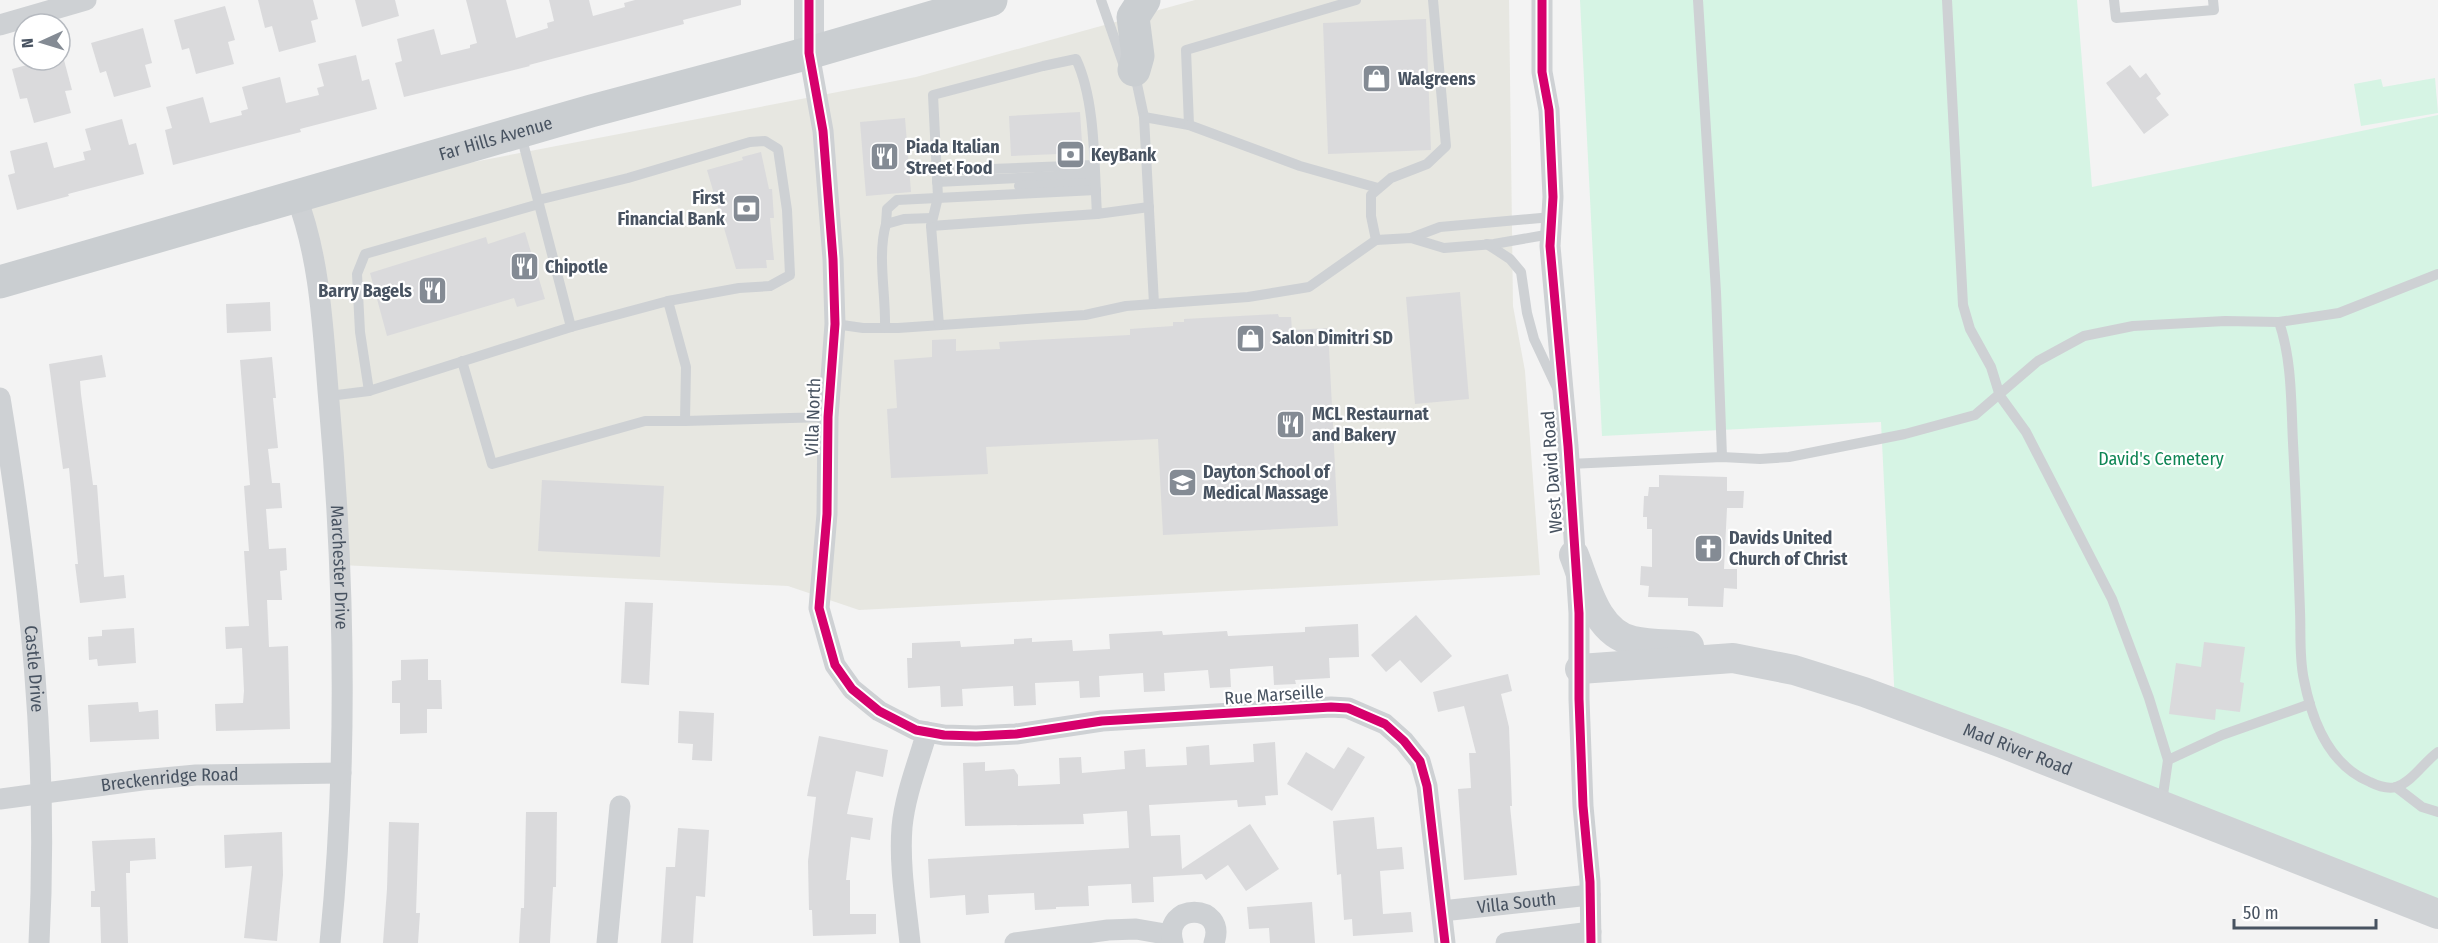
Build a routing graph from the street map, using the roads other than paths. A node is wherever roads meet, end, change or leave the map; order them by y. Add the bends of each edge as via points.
1 (809, 0) edge
2 (991, 0) edge
3 (1101, 0) edge
4 (1144, 0) edge
5 (1356, 0) edge
6 (1433, 0) edge
7 (1542, 0) edge
8 (1698, 0) edge
9 (1947, 0) edge
10 (2114, 0) edge
11 (2213, 0) edge
12 (75, 2) edge
13 (0, 25) edge
14 (809, 53) junction
15 (1134, 70) junction
16 (1144, 117) junction
17 (1189, 125) junction
18 (520, 132) junction
19 (1095, 178) junction
20 (937, 185) junction
21 (1378, 188) junction
22 (296, 196) junction
23 (538, 202) junction
24 (1149, 207) junction
25 (1097, 214) junction
26 (932, 222) junction
27 (886, 224) junction
28 (1551, 226) junction
29 (1411, 238) junction
30 (1376, 240) junction
31 (1486, 244) junction
32 (2438, 274) edge
33 (0, 282) edge
34 (668, 301) junction
35 (1154, 304) junction
36 (2279, 321) junction
37 (835, 324) junction
38 (939, 326) junction
39 (571, 327) junction
40 (885, 328) junction
41 (462, 361) junction
42 (369, 391) junction
43 (328, 396) junction
44 (2000, 396) junction
45 (0, 398) edge
46 (1564, 404) junction
47 (828, 417) junction
48 (685, 422) junction
49 (1722, 457) junction
50 (1569, 464) junction
51 (1574, 555) junction
52 (1732, 658) junction
53 (1580, 669) junction
54 (2310, 704) junction
55 (927, 732) junction
56 (2438, 752) edge
57 (2168, 760) junction
58 (341, 773) junction
59 (2396, 787) junction
60 (42, 795) junction
61 (0, 799) edge
62 (620, 806) dead end
63 (2161, 806) junction
64 (2438, 812) edge
65 (1590, 895) junction
66 (1442, 911) junction
67 (2438, 914) edge
68 (1591, 938) edge
69 (1172, 939) edge
70 (39, 943) edge
71 (330, 943) edge
72 (607, 943) edge
73 (910, 943) edge
74 (1015, 943) edge
75 (1214, 943) edge
76 (1446, 943) edge
77 (1506, 943) edge

1 - 14 street
2 - 14 main road, Far Hills Avenue
3 - 15 lane via 1123,63
4 - 15 main road via 1132,17 1138,56
5 - 17 lane via 1186,50
6 - 21 lane via 1446,146 1427,164 1391,178
7 - 28 street, West David Road via 1542,72 1549,110 1553,197
8 - 49 lane
9 - 44 lane via 1963,305
10 - 11 lane via 2116,18 2214,10
12 - 13 street
14 - 18 main road, Far Hills Avenue
14 - 37 street, Villa North via 823,131
15 - 16 lane
16 - 17 lane
16 - 24 lane
17 - 21 lane via 1300,166
18 - 22 main road, Far Hills Avenue
18 - 23 lane
19 - 20 lane
19 - 20 lane
19 - 20 lane via 1089,106 1083,73 1076,59 933,95
19 - 25 lane
20 - 26 lane
20 - 27 lane via 897,200 887,209
21 - 30 lane via 1371,195
22 - 33 main road, Far Hills Avenue
22 - 43 street, Marchester Drive via 312,251
23 - 34 lane via 750,142 765,141 778,149 787,210 790,274 770,286
23 - 39 lane
23 - 42 lane via 365,254 357,274
24 - 25 lane
24 - 35 lane
25 - 26 lane
26 - 27 lane via 904,219
26 - 38 lane
27 - 40 lane via 882,250
28 - 29 lane via 1440,227
28 - 31 lane
28 - 46 street, West David Road
29 - 30 lane
29 - 31 lane via 1444,248
30 - 35 lane via 1309,287 1248,297
31 - 46 lane via 1510,259 1521,272 1534,339
32 - 36 lane via 2339,313
34 - 39 lane
34 - 48 lane via 686,368
35 - 38 lane via 1085,315
36 - 44 lane via 2133,326 2084,336 2038,361
36 - 54 lane via 2288,357 2303,678
37 - 40 lane
37 - 47 street, Villa North
38 - 40 lane
39 - 41 lane
41 - 42 lane
41 - 48 lane via 492,464 645,421
42 - 43 lane
43 - 58 street, Marchester Drive via 341,583
44 - 49 lane via 1975,415 1905,434 1789,457
44 - 57 lane via 2026,432 2112,599
45 - 60 street, Castle Drive via 28,589 39,703
46 - 50 street, West David Road
47 - 48 lane
47 - 55 street, Villa North via 827,514 819,608 835,665 852,689 879,711
49 - 50 lane
50 - 51 street, West David Road
51 - 52 street via 1596,612 1615,633 1631,641 1698,646
51 - 53 street, West David Road
52 - 53 street, Mad River Road
52 - 63 street, Mad River Road via 1794,670 1864,692
53 - 65 street, West David Road
54 - 57 lane via 2222,735
54 - 59 lane via 2317,727 2344,766 2380,787
55 - 66 street, Rue Marseille via 1016,734 1113,721 1348,708 1385,724 1420,760 1427,786
55 - 73 street via 902,826
56 - 59 lane via 2412,778
57 - 63 lane
58 - 60 street, Breckenridge Road via 196,775
58 - 71 street, Marchester Drive via 339,852
59 - 64 lane via 2422,807
60 - 61 street, Breckenridge Road
60 - 70 street, Castle Drive
62 - 72 street
63 - 67 street, Mad River Road
65 - 66 street, Villa South
65 - 68 street, West David Road
66 - 76 street, Rue Marseille
68 - 77 street, Villa South
69 - 74 street via 1136,929
69 - 75 street via 1176,920 1197,912 1215,925

